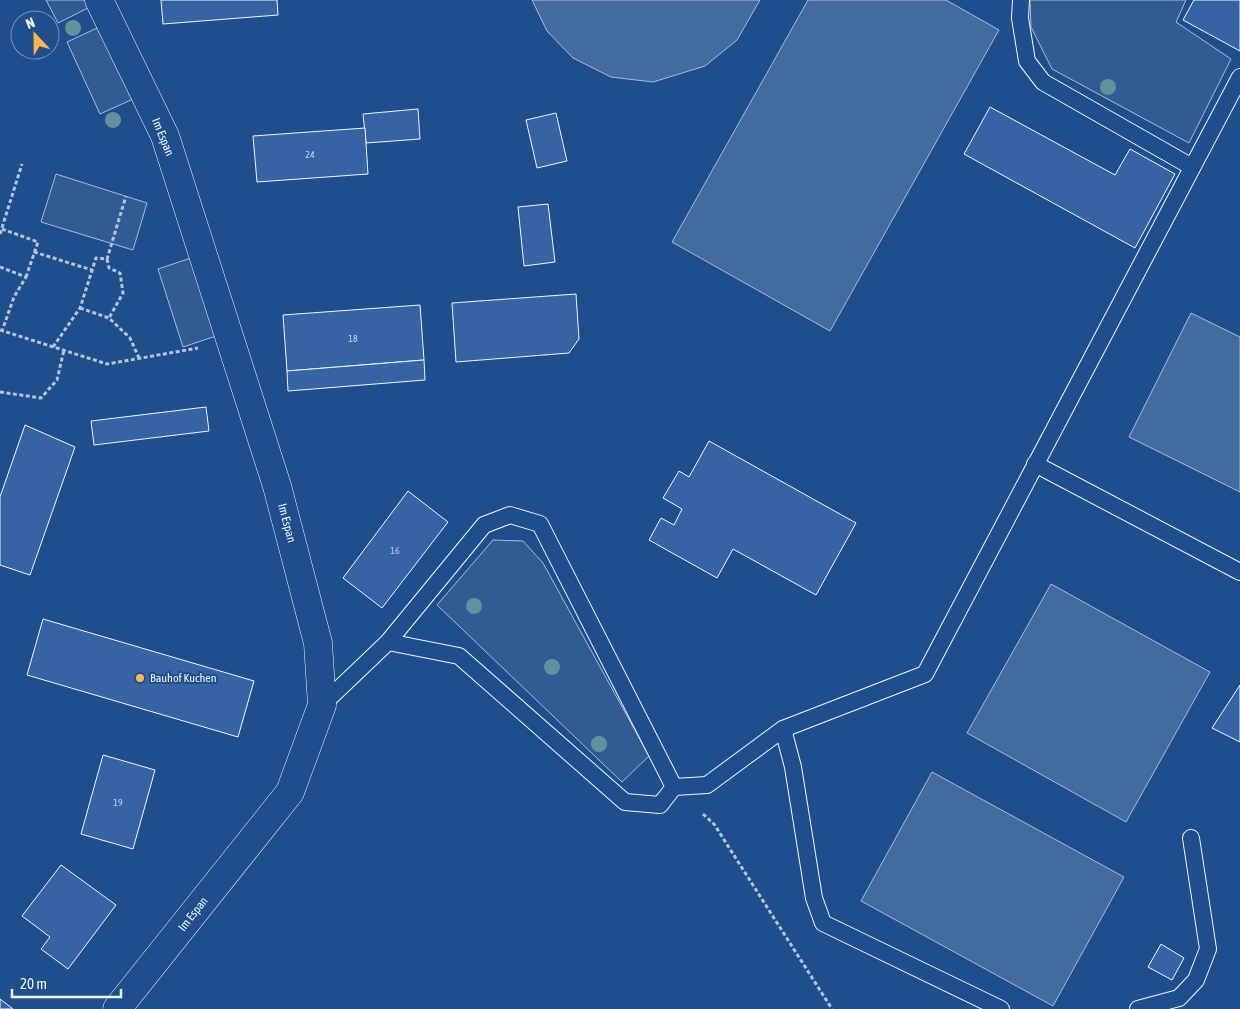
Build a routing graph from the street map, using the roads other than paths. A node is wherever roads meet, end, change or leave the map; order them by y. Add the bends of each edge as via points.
1 (98, 0) edge
2 (1021, 0) edge
3 (1240, 77) edge
4 (1192, 167) junction
5 (1035, 464) junction
6 (1240, 572) edge
7 (388, 642) junction
8 (322, 705) junction
9 (783, 728) junction
10 (674, 787) junction
11 (1190, 838) dead end
12 (117, 1009) edge
13 (1001, 1009) edge
14 (1138, 1009) edge

1 - 8 street, Im Espan via 165,136 277,486 318,643
2 - 4 lane via 1020,18 1027,61 1043,82
3 - 4 lane
4 - 5 lane
5 - 6 lane
5 - 9 lane via 925,674
7 - 8 lane
7 - 10 lane via 459,656 624,802 660,805
7 - 10 lane via 484,525 510,515 540,524
8 - 12 street, Im Espan via 290,792
9 - 10 lane via 707,785
9 - 13 lane via 793,767 814,898 823,923
11 - 14 lane via 1208,949 1196,980 1179,998

